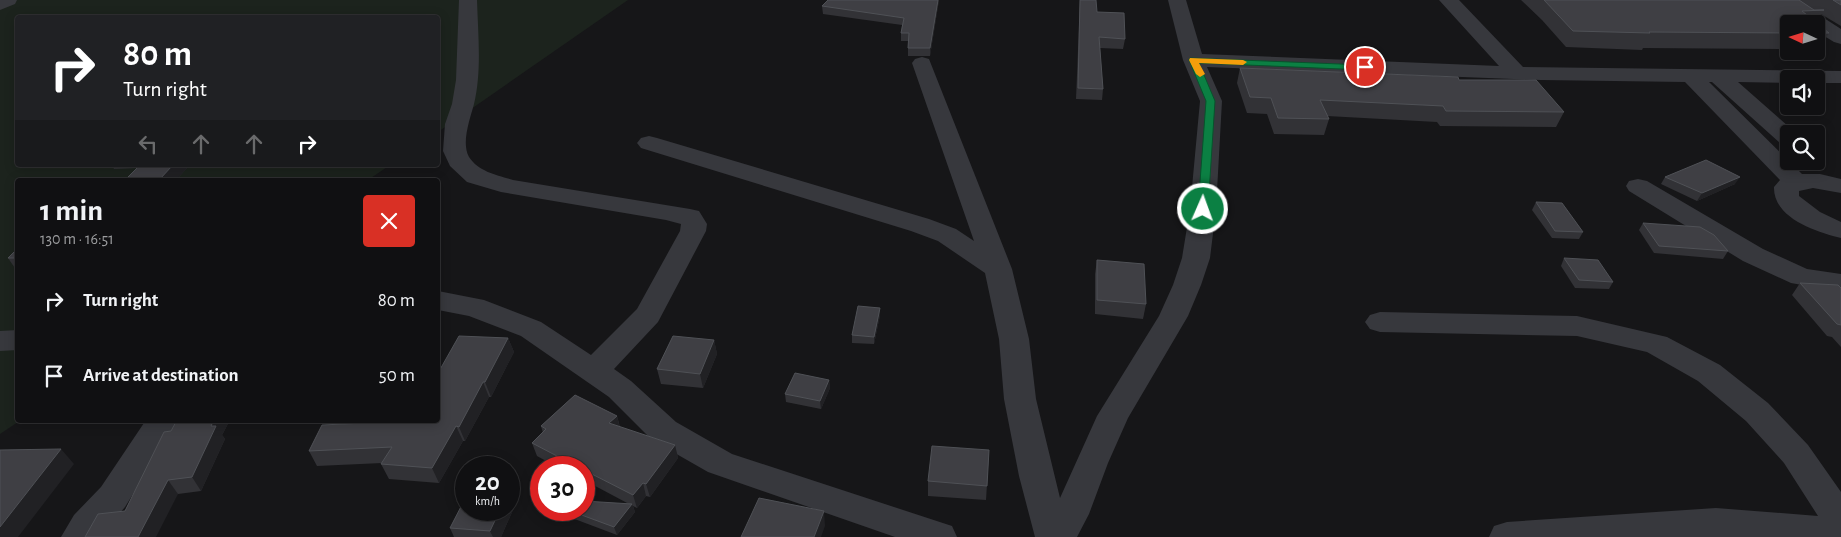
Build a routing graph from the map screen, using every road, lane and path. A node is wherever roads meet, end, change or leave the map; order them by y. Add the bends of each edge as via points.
1 (8, 0) edge
2 (468, 0) edge
3 (1178, 0) edge
4 (1448, 0) edge
5 (1783, 0) edge
6 (0, 4) edge
7 (1841, 38) edge
8 (1193, 60) junction
9 (922, 63) dead end
10 (1517, 73) junction
11 (1691, 76) junction
12 (1718, 76) junction
13 (1841, 77) edge
14 (1780, 131) edge
15 (650, 144) dead end
16 (1824, 170) edge
17 (1796, 182) junction
18 (1841, 185) edge
19 (1638, 186) dead end
20 (1841, 230) edge
21 (998, 270) junction
22 (1841, 283) edge
23 (440, 301) edge
24 (1380, 322) dead end
25 (15, 340) edge
26 (0, 342) edge
27 (594, 371) junction
28 (162, 423) edge
29 (1841, 521) edge
30 (1841, 532) edge
31 (79, 537) edge
32 (939, 537) edge
33 (1053, 537) edge
34 (1058, 537) edge
35 (1507, 537) edge

1 - 6 street
2 - 27 street via 467,80 456,124 455,151 467,169 476,177 510,187 666,212 690,217 694,224 648,315
3 - 8 street
4 - 10 street
5 - 7 street
8 - 10 street
8 - 34 street via 1211,101 1196,258 1173,316 1113,416
9 - 21 street
10 - 11 street
11 - 12 street
11 - 17 street
12 - 13 street
12 - 14 street
15 - 21 street via 920,225 947,236
16 - 18 street
17 - 18 street
17 - 20 street via 1786,187 1786,197 1795,208 1814,220
19 - 22 street via 1753,255 1801,277
21 - 33 street via 1014,339 1020,399
23 - 27 street via 474,307 531,329
24 - 29 street via 1577,326 1656,344 1709,373 1757,412 1796,454
25 - 26 street
27 - 32 street via 620,389 664,431 720,463
28 - 31 street via 113,497
30 - 35 street via 1716,523

